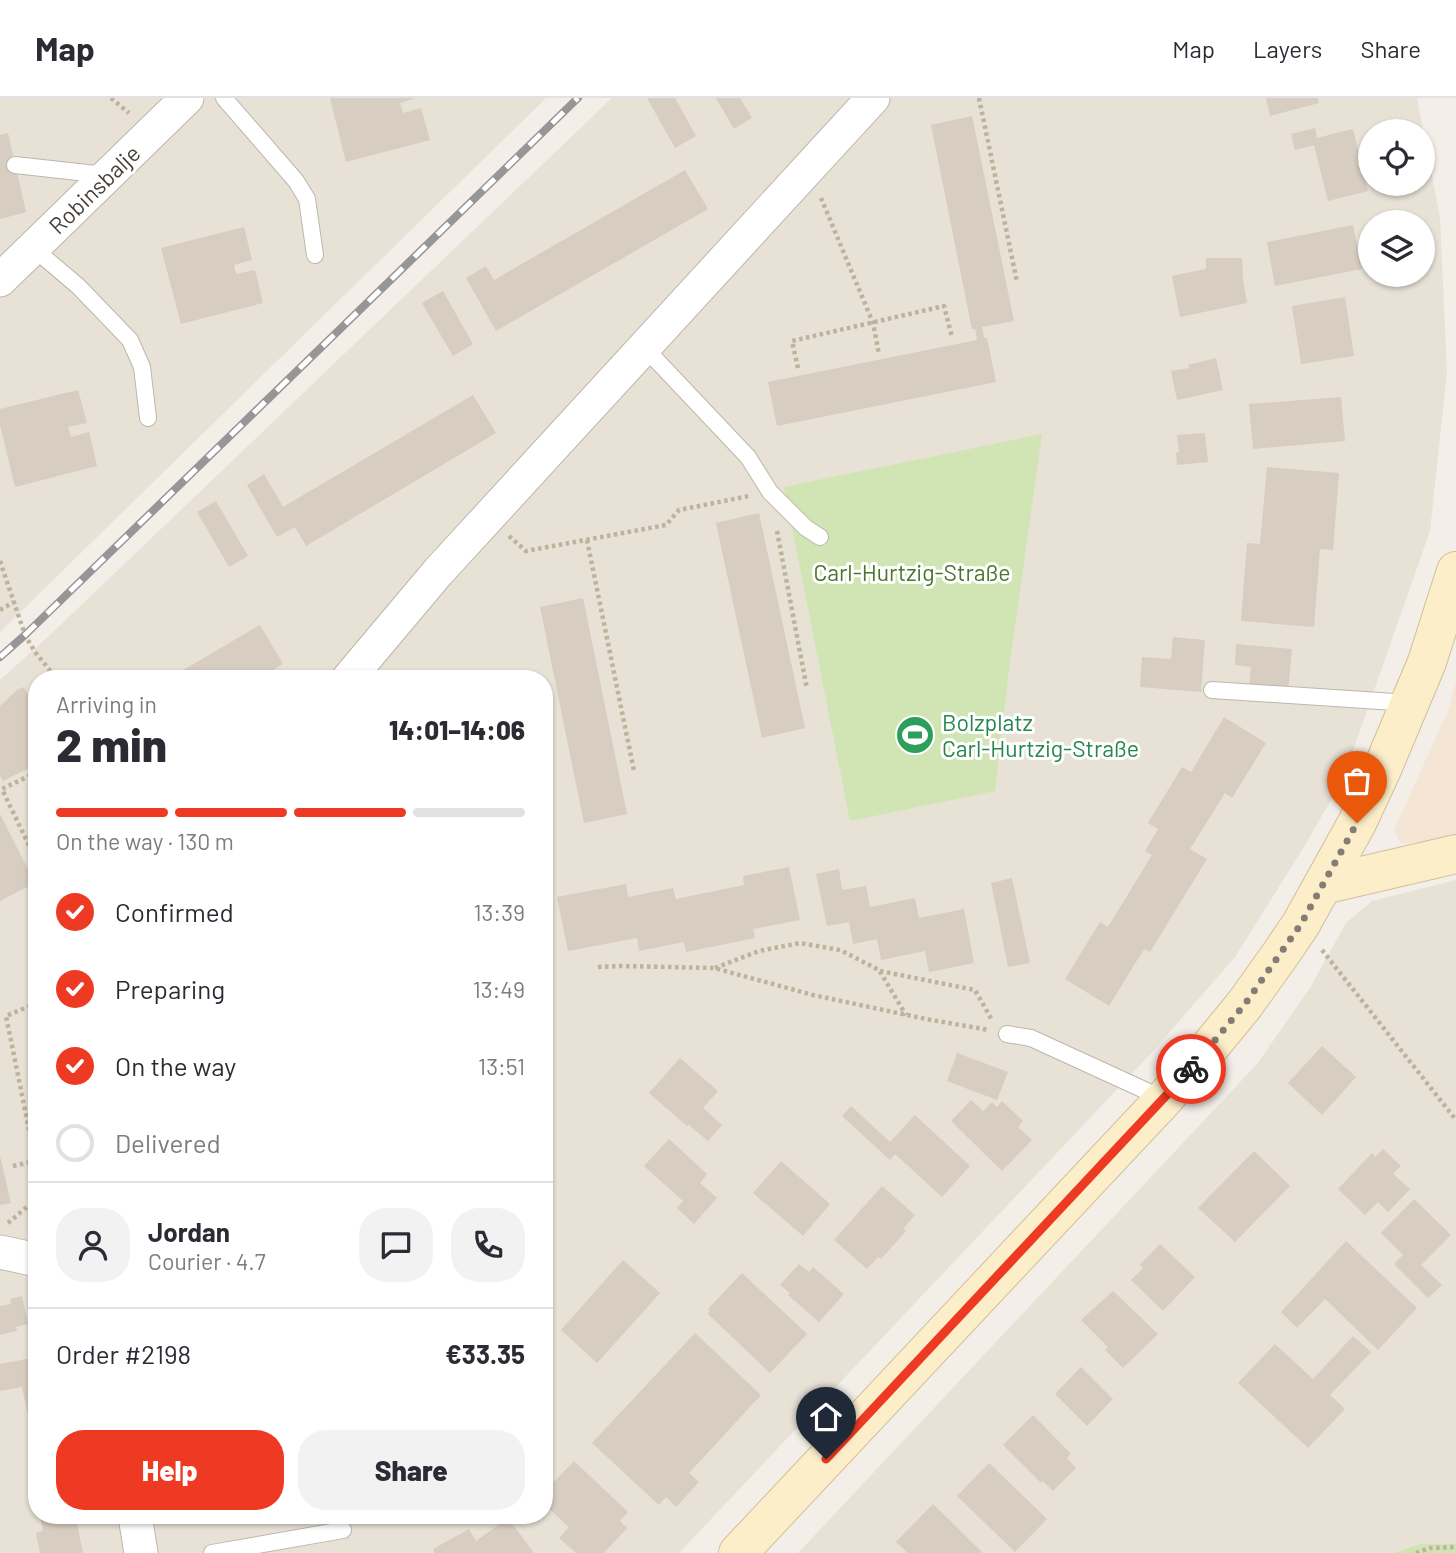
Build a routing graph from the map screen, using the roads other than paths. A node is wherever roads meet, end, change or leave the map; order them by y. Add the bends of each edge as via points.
1 (187, 98) edge
2 (224, 98) edge
3 (873, 98) edge
4 (15, 165) dead end
5 (107, 176) junction
6 (33, 248) junction
7 (315, 255) dead end
8 (0, 280) edge
9 (644, 347) junction
10 (148, 418) dead end
11 (820, 537) dead end
12 (1456, 571) edge
13 (356, 670) edge
14 (1212, 690) dead end
15 (1410, 703) junction
16 (1456, 855) edge
17 (1323, 885) junction
18 (1003, 1033) road end
19 (1164, 1099) junction
20 (0, 1252) edge
21 (28, 1258) edge
22 (137, 1524) edge
23 (343, 1530) dead end
24 (142, 1553) edge
25 (212, 1553) edge
26 (738, 1553) edge

1 - 5 street, Robinsbalje
2 - 7 lane via 307,199
3 - 9 street
4 - 5 lane
5 - 6 street, Robinsbalje
6 - 8 street, Robinsbalje
6 - 10 lane via 78,286 130,341 142,367
9 - 11 lane via 748,457 770,492
9 - 13 street via 438,572
12 - 15 main road
14 - 15 lane
15 - 17 main road via 1357,823
16 - 17 main road
17 - 19 main road via 1245,1004
18 - 19 lane via 1031,1038
19 - 26 main road
20 - 21 street
22 - 24 street
23 - 25 lane

